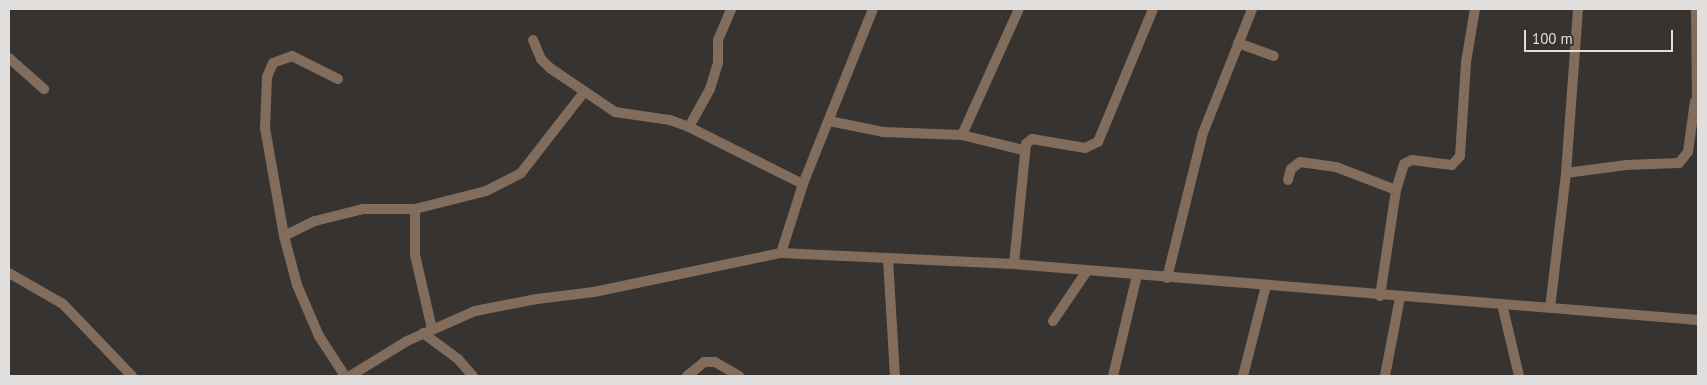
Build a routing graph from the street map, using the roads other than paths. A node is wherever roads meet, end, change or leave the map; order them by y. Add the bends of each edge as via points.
1 (731, 9) edge
2 (874, 9) edge
3 (1019, 9) edge
4 (1154, 9) edge
5 (1252, 9) edge
6 (1475, 9) edge
7 (1578, 9) edge
8 (1696, 9) edge
9 (533, 40) dead end
10 (1238, 43) junction
11 (1274, 56) dead end
12 (9, 58) edge
13 (338, 79) dead end
14 (44, 89) dead end
15 (584, 92) junction
16 (1695, 101) junction
17 (1698, 112) edge
18 (829, 121) junction
19 (689, 127) junction
20 (962, 135) junction
21 (1023, 150) junction
22 (1566, 173) junction
23 (1288, 180) dead end
24 (803, 184) junction
25 (1396, 190) junction
26 (415, 208) junction
27 (284, 236) junction
28 (781, 253) junction
29 (888, 259) junction
30 (1014, 264) junction
31 (1087, 271) junction
32 (9, 273) edge
33 (1137, 275) junction
34 (1166, 278) junction
35 (1266, 286) junction
36 (1380, 296) junction
37 (1400, 297) junction
38 (1502, 304) junction
39 (1550, 308) junction
40 (1698, 320) edge
41 (1053, 321) dead end
42 (427, 331) junction
43 (132, 376) edge
44 (345, 376) edge
45 (350, 376) edge
46 (473, 376) edge
47 (687, 376) edge
48 (739, 376) edge
49 (895, 376) edge
50 (1113, 376) edge
51 (1243, 376) edge
52 (1385, 376) edge
53 (1518, 376) edge

1 - 19 street via 718,40 718,62 710,89
2 - 18 street
3 - 20 street
4 - 21 street via 1098,142 1085,148 1032,139
5 - 10 street
6 - 25 street via 1466,62 1460,156 1452,165 1412,160 1404,164
7 - 22 street
8 - 16 street
9 - 15 street via 541,59
10 - 11 street
10 - 34 street via 1202,134
12 - 14 street
13 - 27 street via 292,56 273,63 266,78 265,128
15 - 19 street via 615,112 670,120
15 - 26 street via 521,173 486,191
16 - 17 street
16 - 22 street via 1688,152 1679,163 1626,165
18 - 20 street via 883,132
18 - 24 street
19 - 24 street
20 - 21 street
21 - 30 street
22 - 39 street
23 - 25 street via 1291,169 1300,162 1336,167
24 - 28 street
25 - 36 street
26 - 27 street via 363,209 315,221
26 - 42 street via 415,255
27 - 44 street via 297,286 319,336
28 - 29 street
28 - 42 street via 594,292 475,311
29 - 30 street
29 - 49 street
30 - 31 street
31 - 33 street
31 - 41 street
32 - 43 street via 63,304
33 - 34 street
33 - 50 street
34 - 35 street
35 - 36 street
35 - 51 street
36 - 37 street
37 - 38 street
37 - 52 street
38 - 39 street
38 - 53 street
39 - 40 street
42 - 45 street
42 - 46 street
47 - 48 street via 704,362 715,362

